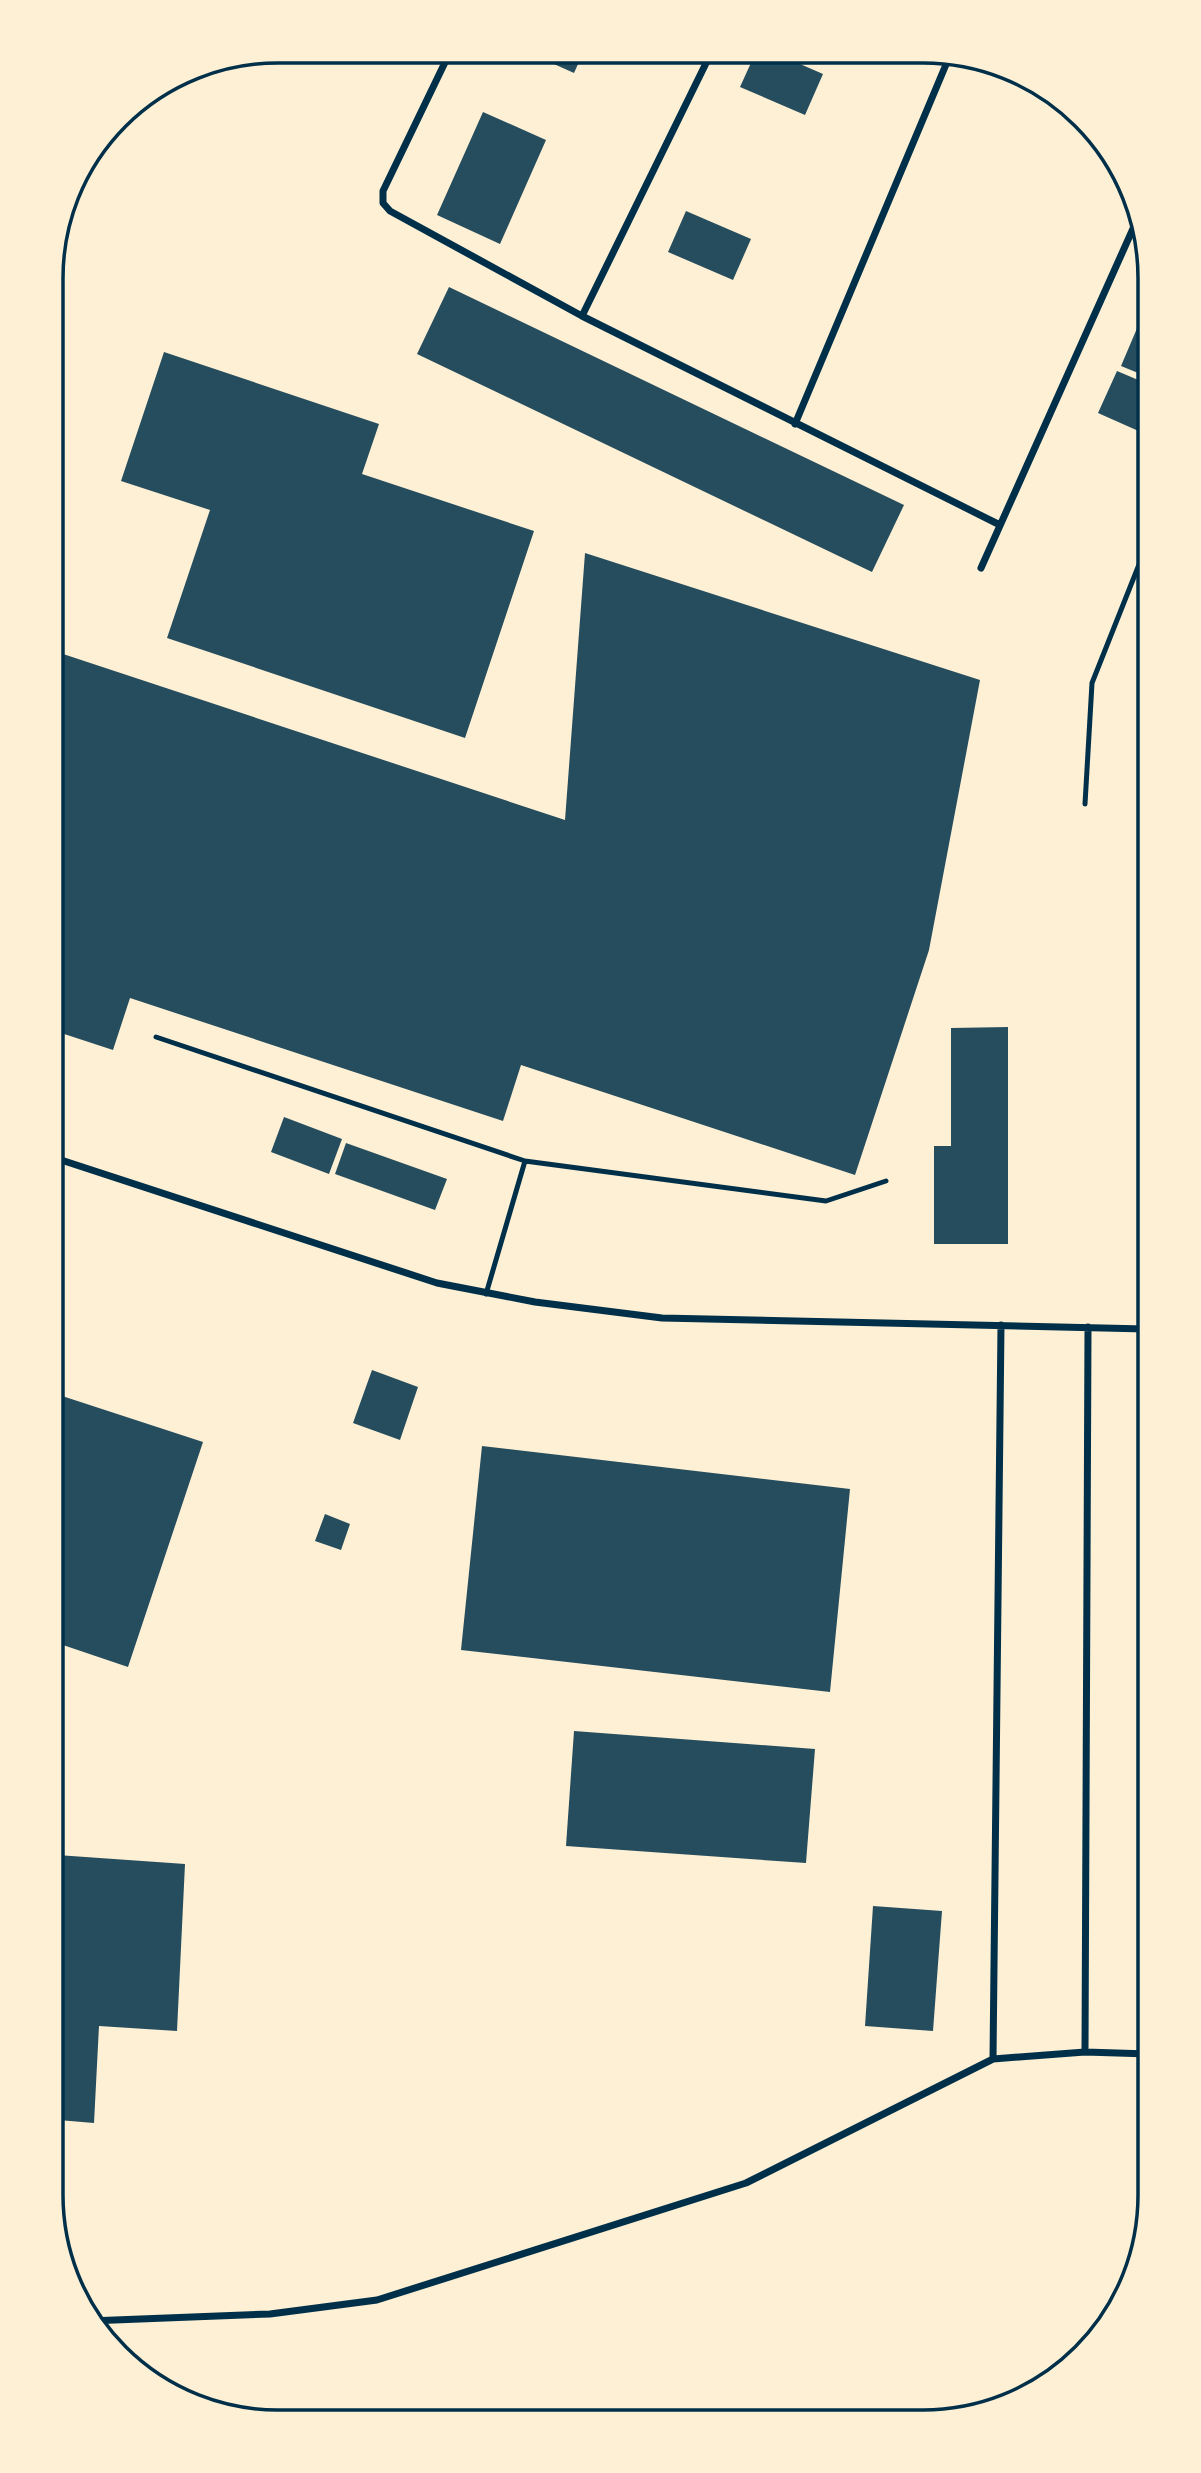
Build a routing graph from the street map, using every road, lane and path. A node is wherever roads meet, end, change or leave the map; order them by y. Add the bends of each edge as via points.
1 (445, 63) edge
2 (706, 63) edge
3 (946, 65) edge
4 (1132, 230) edge
5 (582, 316) junction
6 (795, 424) junction
7 (1000, 525) junction
8 (1138, 567) edge
9 (981, 568) dead end
10 (1085, 804) dead end
11 (156, 1037) dead end
12 (63, 1161) edge
13 (525, 1161) junction
14 (886, 1181) dead end
15 (486, 1294) junction
16 (1001, 1325) junction
17 (1088, 1328) junction
18 (1138, 1328) edge
19 (1085, 2052) junction
20 (1138, 2054) edge
21 (993, 2059) junction
22 (103, 2320) edge

1 - 5 street via 383,191 383,203 390,211
2 - 5 street
3 - 6 street
4 - 7 street
5 - 6 street
6 - 7 street
7 - 9 street
8 - 10 lane via 1092,683
11 - 13 lane
12 - 15 street via 437,1283
13 - 14 lane via 826,1201
13 - 15 lane
15 - 16 street via 662,1318
16 - 17 street
16 - 21 street
17 - 18 street
17 - 19 street
19 - 20 street
19 - 21 street
21 - 22 street via 746,2183 377,2300 270,2314

